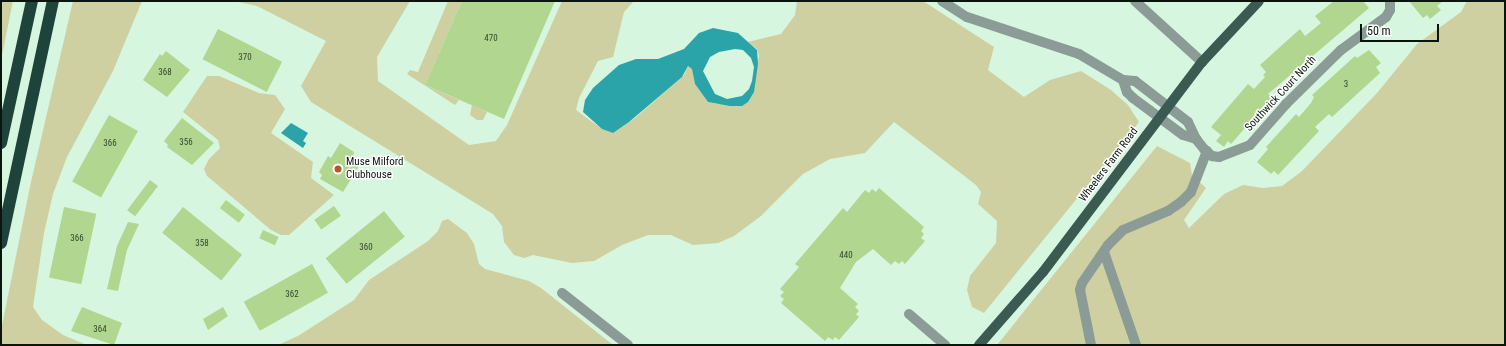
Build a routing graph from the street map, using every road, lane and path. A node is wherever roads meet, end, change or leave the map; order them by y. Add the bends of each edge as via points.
1 (32, 1) edge
2 (53, 1) edge
3 (942, 1) edge
4 (1135, 1) edge
5 (1259, 1) edge
6 (1390, 1) edge
7 (1202, 62) junction
8 (1123, 80) junction
9 (1170, 106) junction
10 (1160, 119) junction
11 (1196, 139) junction
12 (1, 143) edge
13 (1207, 151) junction
14 (1, 243) edge
15 (1104, 252) junction
16 (562, 293) dead end
17 (909, 314) dead end
18 (628, 345) edge
19 (945, 345) edge
20 (979, 345) edge
21 (1091, 345) edge
22 (1136, 345) edge

1 - 12 highway
2 - 14 highway
3 - 8 street via 967,17 1084,57
4 - 7 street
5 - 7 main road, Wheelers Farm Road
6 - 13 street, Southwick Court North via 1390,10 1386,17 1341,50 1286,104 1250,145 1219,157
7 - 9 main road, Wheelers Farm Road
8 - 9 street via 1140,84
8 - 10 street via 1127,92
9 - 10 main road, Wheelers Farm Road
9 - 11 street via 1188,122
10 - 11 street via 1188,138
10 - 20 main road, Wheelers Farm Road via 1043,272
11 - 13 street
13 - 15 street via 1191,192 1181,202 1168,211 1123,230
15 - 21 street via 1082,283 1080,290
15 - 22 street
16 - 18 street
17 - 19 street

